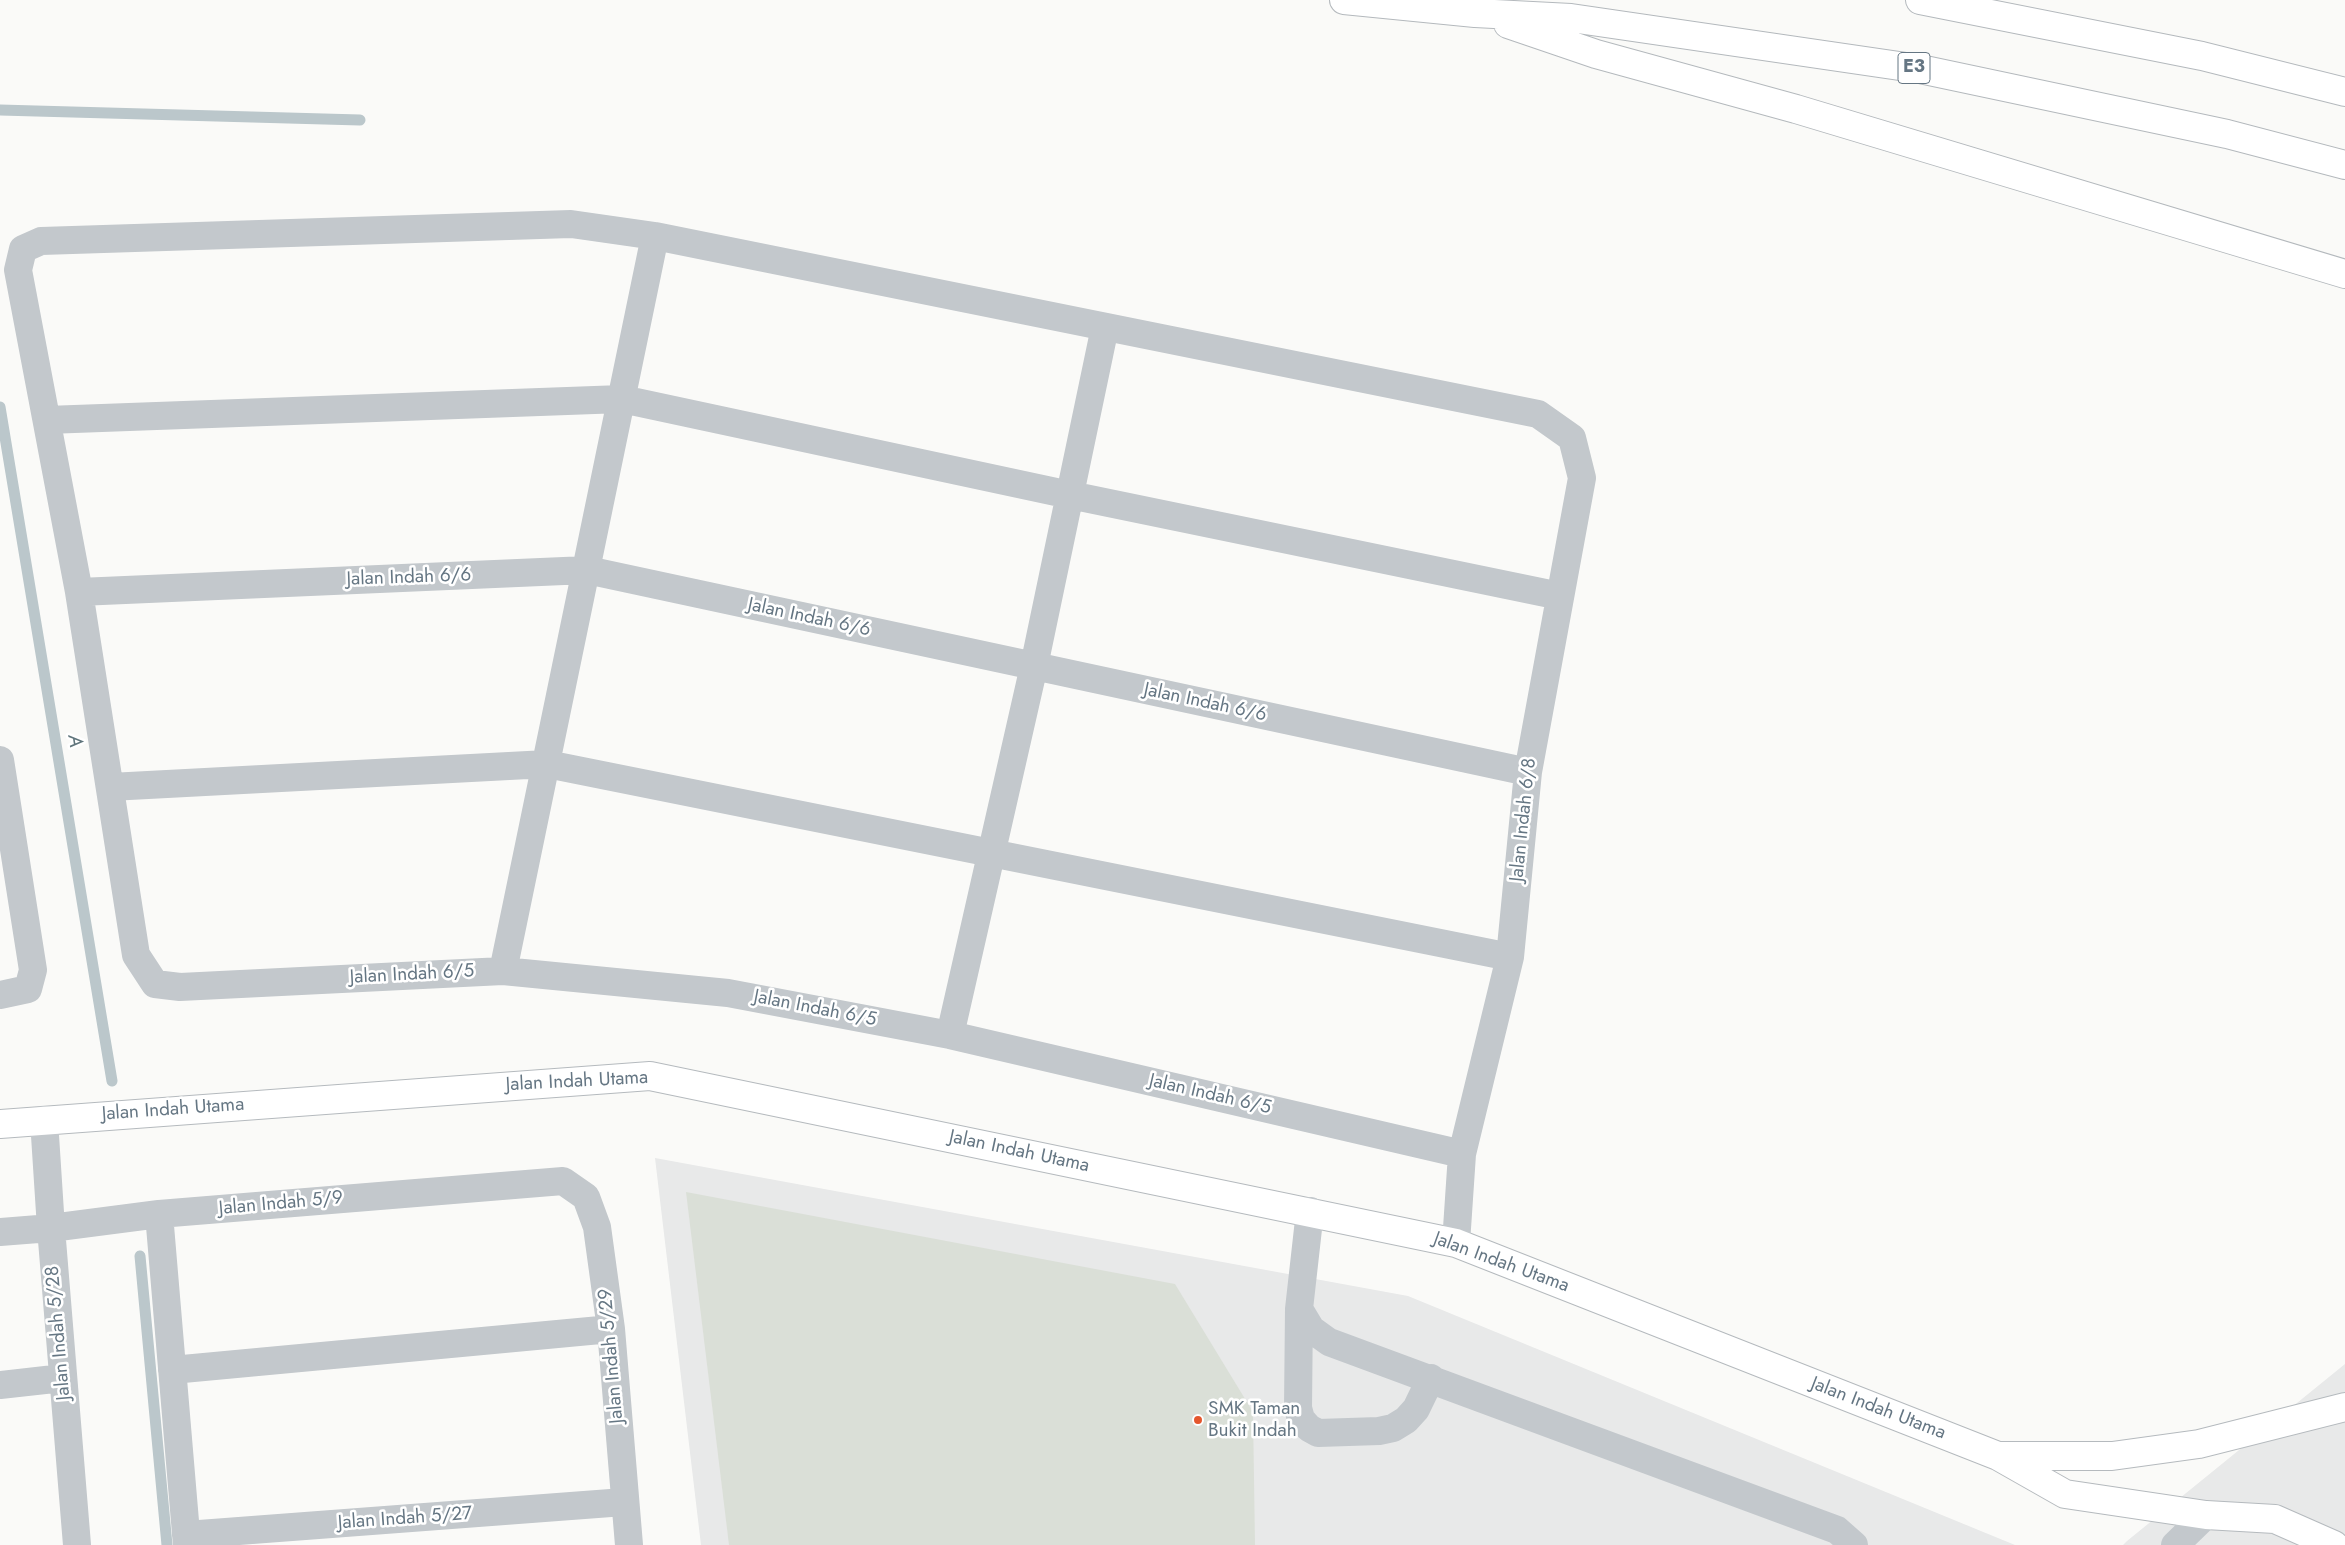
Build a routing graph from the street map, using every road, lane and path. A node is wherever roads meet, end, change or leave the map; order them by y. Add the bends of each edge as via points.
1 (1344, 0) edge
2 (1920, 0) edge
3 (1476, 12) junction
4 (2345, 92) edge
5 (2345, 166) edge
6 (655, 236) junction
7 (2345, 274) edge
8 (1105, 327) junction
9 (622, 399) junction
10 (47, 420) junction
11 (1070, 495) junction
12 (587, 570) junction
13 (79, 592) junction
14 (1560, 596) junction
15 (1034, 666) junction
16 (0, 760) edge
17 (547, 764) junction
18 (1528, 772) junction
19 (110, 787) junction
20 (4, 811) edge
21 (992, 852) junction
22 (1510, 957) junction
23 (503, 971) junction
24 (0, 996) edge
25 (950, 1035) junction
26 (44, 1120) junction
27 (0, 1124) edge
28 (1462, 1154) junction
29 (563, 1181) joint
30 (1310, 1211) junction
31 (159, 1214) junction
32 (50, 1228) junction
33 (0, 1232) edge
34 (1456, 1243) junction
35 (1298, 1309) junction
36 (611, 1329) junction
37 (172, 1370) junction
38 (63, 1378) junction
39 (1431, 1378) junction
40 (0, 1385) edge
41 (2345, 1407) edge
42 (1998, 1456) junction
43 (624, 1502) junction
44 (2206, 1515) junction
45 (186, 1540) edge
46 (77, 1545) edge
47 (628, 1545) edge
48 (1854, 1545) edge
49 (2175, 1545) edge
50 (2334, 1545) edge

1 - 3 main road, E3
2 - 4 main road via 2202,56
3 - 5 main road, E3 via 1571,18 1920,69 2227,134
3 - 7 main road via 1596,54 1796,108
6 - 8 street
6 - 9 street
6 - 10 street via 571,224 41,241 23,249 18,270
8 - 11 street
8 - 14 street, Jalan Indah 6/8 via 1538,414 1572,438 1582,478
9 - 10 street
9 - 11 street
9 - 12 street
10 - 13 street
11 - 14 street
11 - 15 street
12 - 13 street, Jalan Indah 6/6
12 - 15 street, Jalan Indah 6/6
12 - 17 street
13 - 19 street
14 - 18 street, Jalan Indah 6/8
15 - 18 street, Jalan Indah 6/6
15 - 21 street
16 - 20 street
17 - 19 street
17 - 21 street
17 - 23 street
18 - 22 street, Jalan Indah 6/8
19 - 23 street, Jalan Indah 6/5 via 136,955 155,984 180,987
20 - 24 street via 33,970 28,989
21 - 22 street
21 - 25 street
22 - 28 street, Jalan Indah 6/8
23 - 25 street, Jalan Indah 6/5 via 728,993
25 - 28 street, Jalan Indah 6/5
26 - 27 main road, Jalan Indah Utama
26 - 30 main road, Jalan Indah Utama via 650,1076
26 - 32 street, Jalan Indah 5/28
28 - 34 street, Jalan Indah 6/8
29 - 31 street, Jalan Indah 5/9
29 - 36 street, Jalan Indah 5/29 via 586,1197 597,1227
30 - 34 main road, Jalan Indah Utama
30 - 35 street
31 - 32 street, Jalan Indah 5/9
31 - 37 street
32 - 33 street, Jalan Indah 5/9
32 - 38 street, Jalan Indah 5/28
34 - 42 main road, Jalan Indah Utama
35 - 39 street via 1311,1328 1329,1342
35 - 39 street via 1298,1408 1301,1419 1318,1433 1393,1428 1416,1408
36 - 37 street
36 - 43 street, Jalan Indah 5/29
37 - 45 street
38 - 40 street
38 - 46 street, Jalan Indah 5/28
39 - 48 street via 1837,1530
41 - 42 main road via 2199,1444 2112,1456
42 - 44 main road via 2065,1494
43 - 45 street, Jalan Indah 5/27
43 - 47 street, Jalan Indah 5/29
44 - 49 street
44 - 50 main road via 2275,1519

